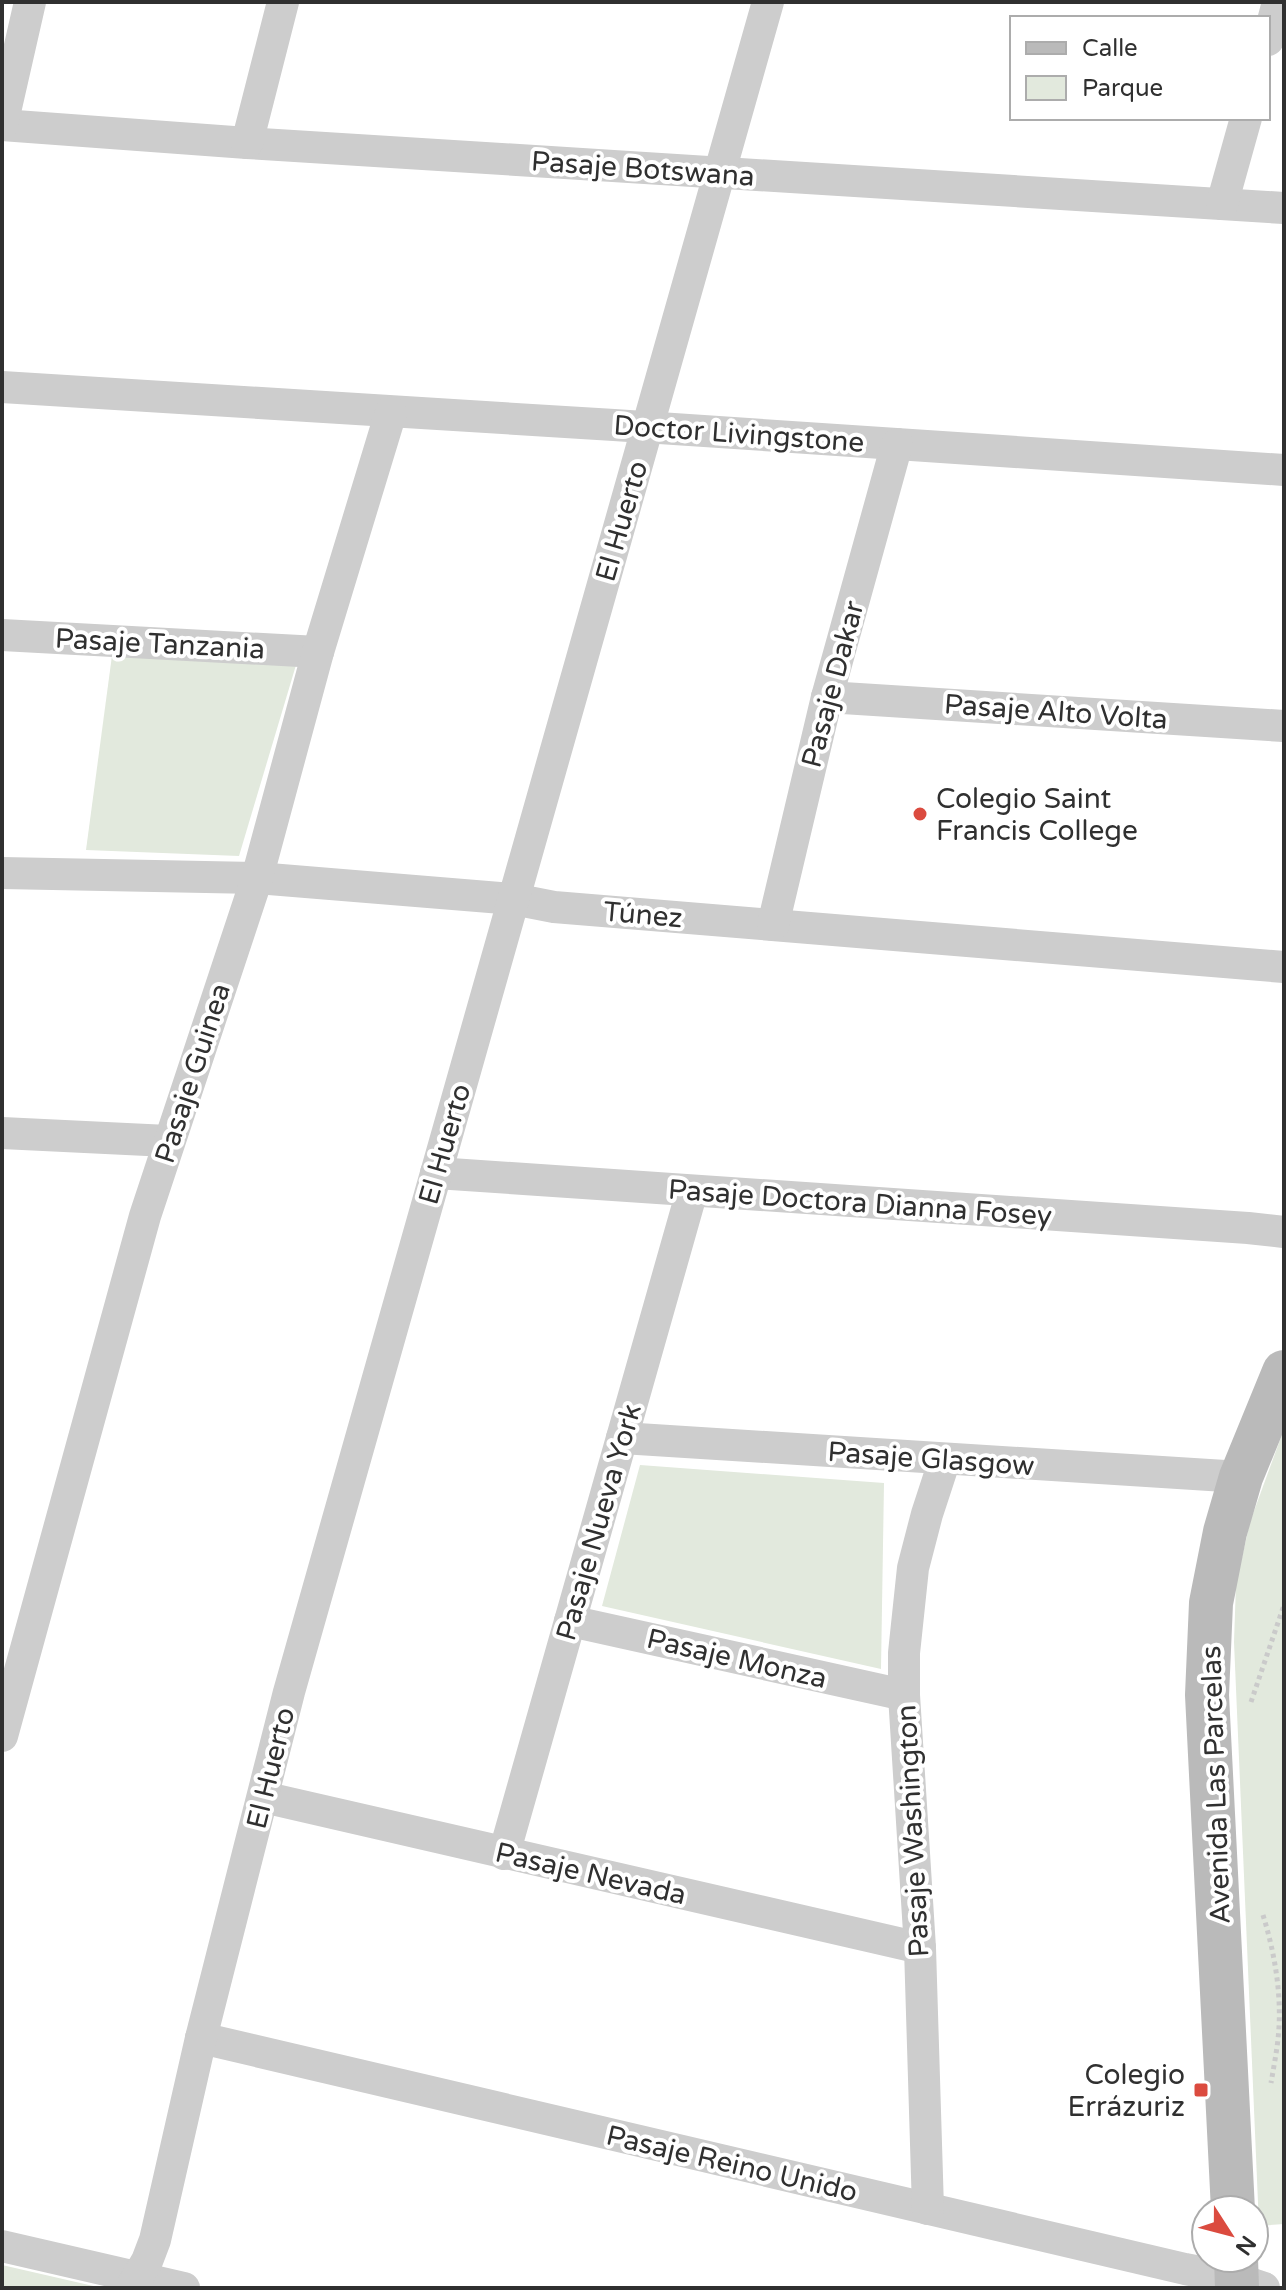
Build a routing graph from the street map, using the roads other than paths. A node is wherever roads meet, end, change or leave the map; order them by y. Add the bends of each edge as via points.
1 (30, 2) edge
2 (283, 2) edge
3 (768, 2) edge
4 (1278, 2) edge
5 (1270, 32) edge
6 (1245, 120) edge
7 (2, 125) edge
8 (247, 143) junction
9 (719, 173) junction
10 (1222, 204) junction
11 (1284, 208) edge
12 (2, 387) edge
13 (391, 412) junction
14 (647, 427) junction
15 (897, 444) junction
16 (1284, 470) edge
17 (2, 635) edge
18 (318, 652) junction
19 (827, 697) junction
20 (1284, 726) edge
21 (2, 873) edge
22 (257, 878) junction
23 (513, 899) junction
24 (773, 925) junction
25 (1284, 967) edge
26 (2, 1133) edge
27 (168, 1141) junction
28 (436, 1173) junction
29 (692, 1191) junction
30 (1284, 1232) edge
31 (1284, 1372) edge
32 (622, 1438) junction
33 (945, 1459) junction
34 (1241, 1477) junction
35 (570, 1621) junction
36 (904, 1695) junction
37 (2, 1736) edge
38 (263, 1797) junction
39 (504, 1854) junction
40 (920, 1948) junction
41 (201, 2038) junction
42 (1232, 2194) edge
43 (928, 2209) junction
44 (2, 2246) edge
45 (1244, 2278) edge
46 (134, 2283) edge
47 (184, 2288) edge

1 - 7 street
2 - 8 street
3 - 9 street, El Huerto
4 - 5 street
6 - 10 street
7 - 8 street, Pasaje Botswana
8 - 9 street, Pasaje Botswana
9 - 10 street, Pasaje Botswana
9 - 14 street, El Huerto
10 - 11 street, Pasaje Botswana
12 - 13 street, Doctor Livingstone
13 - 14 street, Doctor Livingstone
13 - 18 street, Pasaje Guinea
14 - 15 street, Doctor Livingstone
14 - 23 street, El Huerto
15 - 16 street, Doctor Livingstone
15 - 19 street, Pasaje Dakar
17 - 18 street, Pasaje Tanzania
18 - 22 street, Pasaje Guinea
19 - 20 street, Pasaje Alto Volta
19 - 24 street, Pasaje Dakar
21 - 22 street, Túnez
22 - 23 street, Túnez
22 - 27 street, Pasaje Guinea
23 - 24 street, Túnez
23 - 28 street, El Huerto
24 - 25 street, Túnez
26 - 27 street
27 - 37 street, Pasaje Guinea
28 - 29 street, Pasaje Doctora Dianna Fosey
28 - 38 street, El Huerto
29 - 30 street, Pasaje Doctora Dianna Fosey
29 - 32 street, Pasaje Nueva York
31 - 34 street, Avenida Las Parcelas
32 - 33 street, Pasaje Glasgow
32 - 35 street, Pasaje Nueva York
33 - 34 street, Pasaje Glasgow
33 - 36 street, Pasaje Washington via 913,1568
34 - 42 street, Avenida Las Parcelas via 1211,1603 1207,1695
35 - 36 street, Pasaje Monza
35 - 39 street, Pasaje Nueva York
36 - 40 street, Pasaje Washington
38 - 39 street, Pasaje Nevada
38 - 41 street, El Huerto
39 - 40 street, Pasaje Nevada
40 - 43 street, Pasaje Washington
41 - 43 street, Pasaje Reino Unido
41 - 46 street, El Huerto via 155,2240
43 - 45 street, Pasaje Reino Unido
44 - 46 street
46 - 47 street

